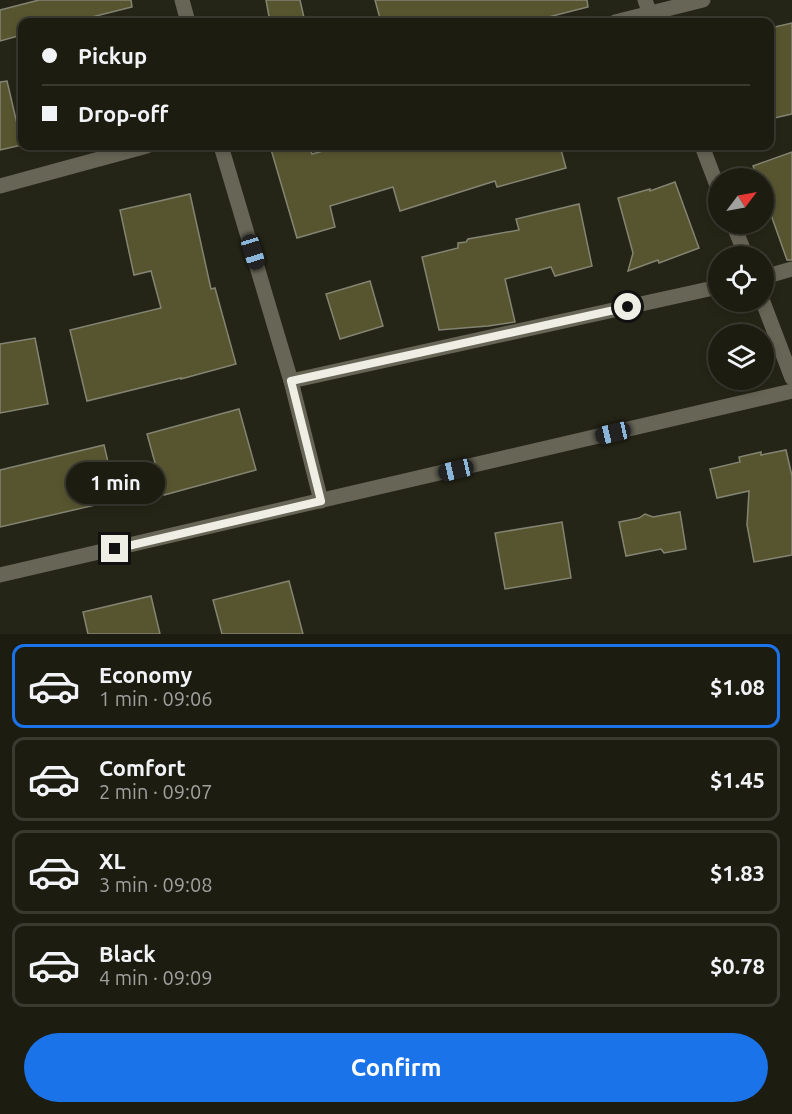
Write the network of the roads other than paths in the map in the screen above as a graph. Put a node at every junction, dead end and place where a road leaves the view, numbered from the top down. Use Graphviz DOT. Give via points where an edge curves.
graph roads {
  1 [pos="183,0"];
  2 [pos="703,0"];
  3 [pos="649,12"];
  4 [pos="187,18"];
  5 [pos="629,18"];
  6 [pos="132,150"];
  7 [pos="222,150"];
  8 [pos="704,150"];
  9 [pos="710,168"];
  10 [pos="0,186"];
  11 [pos="792,268"];
  12 [pos="774,274"];
  13 [pos="708,289"];
  14 [pos="767,312"];
  15 [pos="792,378"];
  16 [pos="291,381"];
  17 [pos="792,391"];
  18 [pos="321,501"];
  19 [pos="0,576"];
  1 -- 4 [label="street"];
  2 -- 3 [label="street"];
  3 -- 5 [label="street"];
  6 -- 10 [label="street"];
  7 -- 16 [label="street"];
  8 -- 9 [label="street"];
  11 -- 12 [label="street"];
  13 -- 16 [label="street"];
  14 -- 15 [label="street"];
  16 -- 18 [label="street"];
  17 -- 18 [label="street"];
  18 -- 19 [label="street"];
}
